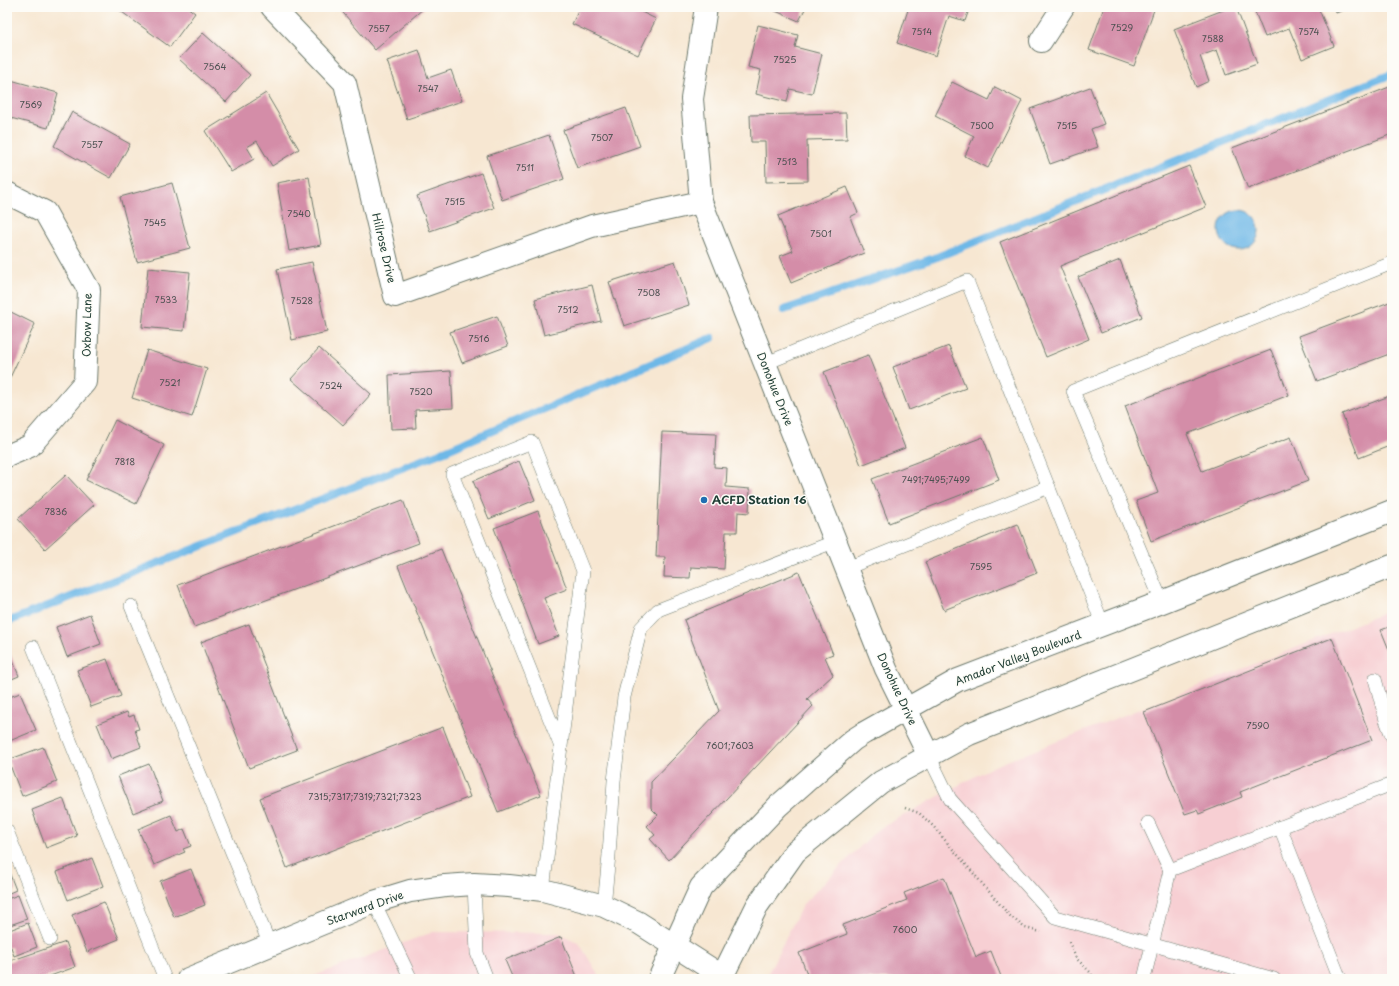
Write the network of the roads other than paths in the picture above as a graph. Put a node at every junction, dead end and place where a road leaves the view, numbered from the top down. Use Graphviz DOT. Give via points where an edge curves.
graph roads {
  1 [pos="272,7"];
  2 [pos="706,7"];
  3 [pos="1063,7"];
  4 [pos="1041,41"];
  5 [pos="7,193"];
  6 [pos="701,202"];
  7 [pos="1392,264"];
  8 [pos="764,364"];
  9 [pos="7,456"];
  10 [pos="1049,487"];
  11 [pos="1392,511"];
  12 [pos="836,541"];
  13 [pos="1392,566"];
  14 [pos="847,568"];
  15 [pos="1162,602"];
  16 [pos="131,606"];
  17 [pos="1103,624"];
  18 [pos="32,647"];
  19 [pos="1375,679"];
  20 [pos="906,709"];
  21 [pos="1392,736"];
  22 [pos="561,747"];
  23 [pos="929,756"];
  24 [pos="1392,784"];
  25 [pos="1148,823"];
  26 [pos="1280,827"];
  27 [pos="7,831"];
  28 [pos="1170,870"];
  29 [pos="474,884"];
  30 [pos="543,890"];
  31 [pos="374,902"];
  32 [pos="604,906"];
  33 [pos="50,939"];
  34 [pos="1152,944"];
  35 [pos="270,945"];
  36 [pos="675,946"];
  37 [pos="406,978"];
  38 [pos="723,978"];
  39 [pos="164,979"];
  40 [pos="188,979"];
  41 [pos="487,979"];
  42 [pos="659,979"];
  43 [pos="1144,979"];
  44 [pos="1274,979"];
  45 [pos="1340,979"];
  1 -- 6 [label="street, Hillrose Drive" via="345,83 395,296 592,226"];
  2 -- 6 [label="street, Donohue Drive" via="692,99"];
  3 -- 4 [label="street"];
  5 -- 9 [label="street, Oxbow Lane" via="45,212 88,290 86,382 30,446"];
  6 -- 8 [label="street, Donohue Drive"];
  7 -- 15 [label="lane" via="1073,391"];
  8 -- 10 [label="lane" via="967,281"];
  8 -- 12 [label="street, Donohue Drive"];
  10 -- 14 [label="lane"];
  10 -- 17 [label="lane"];
  11 -- 15 [label="street, Amador Valley Boulevard"];
  12 -- 14 [label="street, Donohue Drive"];
  12 -- 32 [label="lane" via="658,610 641,628 624,697"];
  13 -- 23 [label="street" via="969,734"];
  14 -- 20 [label="street, Donohue Drive" via="886,669"];
  15 -- 17 [label="street, Amador Valley Boulevard"];
  16 -- 35 [label="lane"];
  17 -- 20 [label="street, Amador Valley Boulevard" via="958,680"];
  18 -- 39 [label="lane"];
  19 -- 21 [label="lane"];
  20 -- 23 [label="street, Donohue Drive"];
  20 -- 36 [label="street, Amador Valley Boulevard" via="853,740 778,806 701,888"];
  22 -- 22 [label="lane" via="583,571 532,442 452,474"];
  22 -- 30 [label="lane"];
  23 -- 34 [label="lane" via="950,799 1055,917"];
  23 -- 38 [label="street" via="881,782 795,852 757,906"];
  24 -- 26 [label="lane"];
  25 -- 28 [label="lane"];
  26 -- 28 [label="lane"];
  26 -- 45 [label="lane"];
  27 -- 33 [label="lane"];
  28 -- 34 [label="lane"];
  29 -- 30 [label="street, Starward Drive"];
  29 -- 31 [label="street, Starward Drive" via="410,891"];
  29 -- 41 [label="lane" via="476,953"];
  30 -- 32 [label="street, Starward Drive"];
  31 -- 35 [label="street, Starward Drive"];
  31 -- 37 [label="lane"];
  32 -- 36 [label="street, Starward Drive" via="633,920"];
  34 -- 43 [label="lane"];
  34 -- 44 [label="lane"];
  35 -- 40 [label="street, Starward Drive"];
  36 -- 38 [label="street, Starward Drive"];
  36 -- 42 [label="street, Amador Valley Boulevard"];
}
